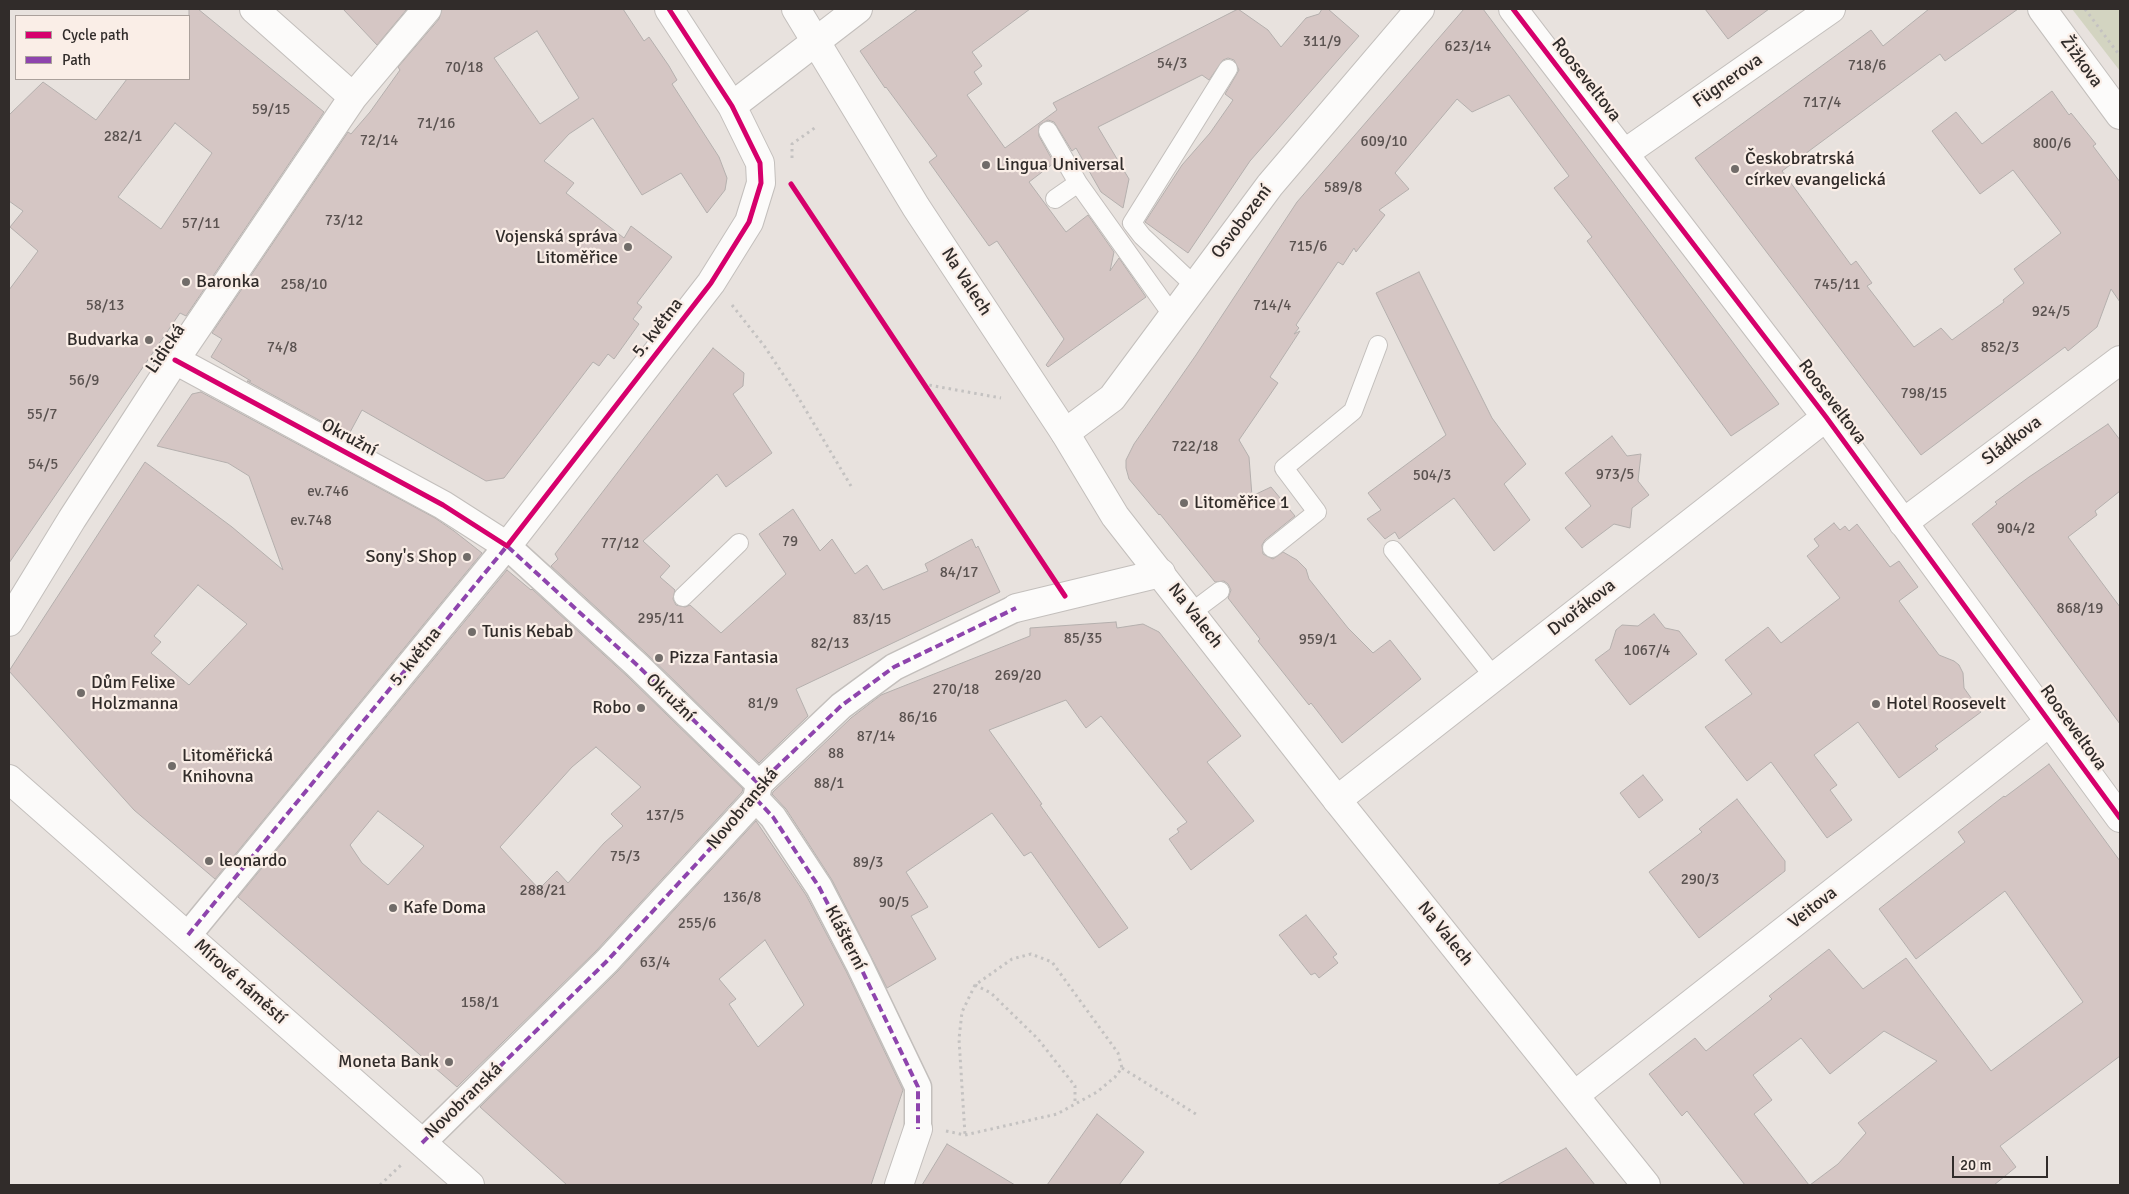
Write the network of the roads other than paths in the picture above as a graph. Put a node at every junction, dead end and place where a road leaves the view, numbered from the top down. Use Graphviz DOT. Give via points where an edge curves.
graph roads {
  1 [pos="254,9"];
  2 [pos="427,9"];
  3 [pos="669,9"];
  4 [pos="796,9"];
  5 [pos="858,9"];
  6 [pos="1420,9"];
  7 [pos="1513,9"];
  8 [pos="1831,9"];
  9 [pos="2042,9"];
  10 [pos="815,41"];
  11 [pos="1228,69"];
  12 [pos="354,97"];
  13 [pos="732,106"];
  14 [pos="2120,114"];
  15 [pos="1048,131"];
  16 [pos="1625,154"];
  17 [pos="1078,183"];
  18 [pos="1055,199"];
  19 [pos="1195,286"];
  20 [pos="1173,316"];
  21 [pos="1378,345"];
  22 [pos="175,360"];
  23 [pos="2120,360"];
  24 [pos="1826,417"];
  25 [pos="1065,433"];
  26 [pos="1903,523"];
  27 [pos="739,543"];
  28 [pos="507,546"];
  29 [pos="1272,548"];
  30 [pos="1393,550"];
  31 [pos="1161,573"];
  32 [pos="1220,591"];
  33 [pos="683,597"];
  34 [pos="1016,608"];
  35 [pos="1192,612"];
  36 [pos="9,622"];
  37 [pos="1488,682"];
  38 [pos="2052,721"];
  39 [pos="9,779"];
  40 [pos="757,791"];
  41 [pos="1338,800"];
  42 [pos="2120,818"];
  43 [pos="188,935"];
  44 [pos="1575,1095"];
  45 [pos="918,1129"];
  46 [pos="422,1143"];
  47 [pos="470,1185"];
  48 [pos="899,1185"];
  49 [pos="1646,1185"];
  1 -- 12 [label="street"];
  2 -- 12 [label="street, Lidická"];
  3 -- 13 [label="street, 5. května"];
  4 -- 10 [label="street, Na Valech"];
  5 -- 10 [label="street"];
  6 -- 19 [label="street, Osvobození" via="1270,184"];
  7 -- 16 [label="street, Rooseveltova"];
  8 -- 16 [label="street, Fügnerova"];
  9 -- 14 [label="street, Žižkova"];
  10 -- 13 [label="street"];
  10 -- 25 [label="street, Na Valech" via="916,207"];
  11 -- 19 [label="lane" via="1132,223"];
  12 -- 22 [label="street, Lidická"];
  13 -- 28 [label="street, 5. května" via="760,163 761,183 750,222 711,283"];
  15 -- 17 [label="lane"];
  16 -- 24 [label="street, Rooseveltova"];
  17 -- 18 [label="lane"];
  17 -- 20 [label="lane"];
  19 -- 20 [label="street, Osvobození"];
  20 -- 25 [label="street, Osvobození" via="1112,398"];
  21 -- 29 [label="lane" via="1353,411 1284,468 1317,512"];
  22 -- 28 [label="street, Okružní" via="443,504"];
  22 -- 36 [label="street, Lidická"];
  23 -- 26 [label="street, Sládkova"];
  24 -- 26 [label="street, Rooseveltova"];
  24 -- 37 [label="street, Dvořákova"];
  25 -- 31 [label="street, Na Valech" via="1115,516"];
  26 -- 38 [label="street, Rooseveltova"];
  27 -- 33 [label="lane"];
  28 -- 40 [label="street, Okružní" via="629,648"];
  28 -- 43 [label="street, 5. května"];
  30 -- 37 [label="lane"];
  31 -- 34 [label="street, Novobranská"];
  31 -- 35 [label="street, Na Valech"];
  32 -- 35 [label="lane"];
  34 -- 40 [label="street, Novobranská" via="894,667 841,706"];
  35 -- 41 [label="street, Na Valech"];
  37 -- 41 [label="street, Dvořákova"];
  38 -- 42 [label="street, Rooseveltova"];
  38 -- 44 [label="street, Veitova"];
  39 -- 43 [label="street, Mírové náměstí"];
  40 -- 45 [label="street, Klášterní" via="819,887 918,1087"];
  40 -- 46 [label="street, Novobranská" via="608,961"];
  41 -- 44 [label="street, Na Valech"];
  43 -- 46 [label="street, Mírové náměstí"];
  44 -- 49 [label="street, Na Valech"];
  45 -- 48 [label="street"];
  46 -- 47 [label="street, Mírové náměstí"];
}
